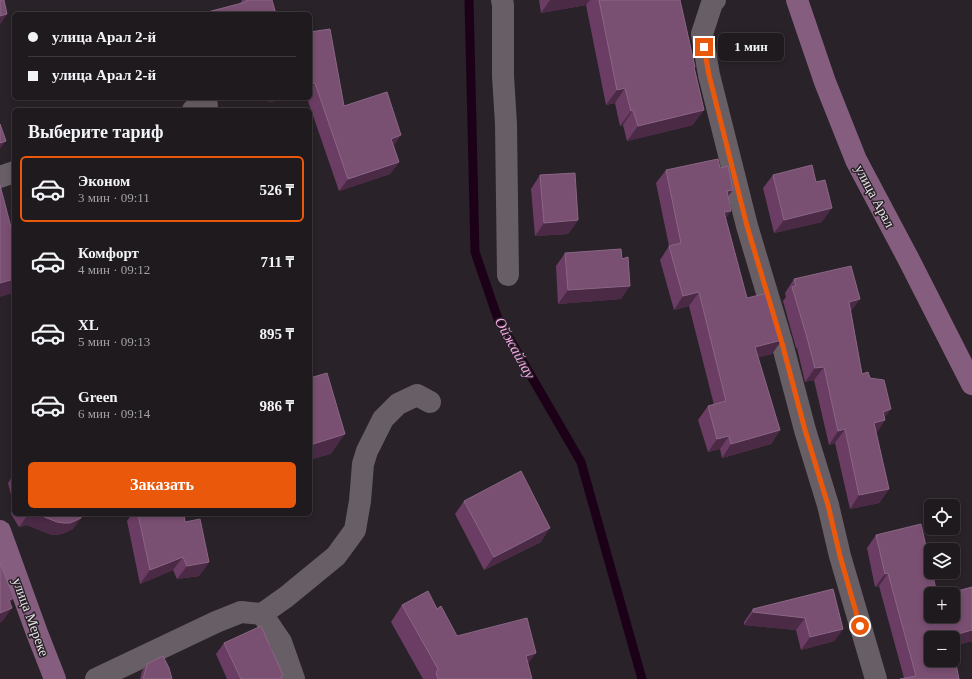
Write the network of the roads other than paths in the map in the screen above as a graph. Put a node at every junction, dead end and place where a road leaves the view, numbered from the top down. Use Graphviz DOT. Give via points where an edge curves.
graph roads {
  1 [pos="502,0"];
  2 [pos="715,0"];
  3 [pos="797,0"];
  4 [pos="12,173"];
  5 [pos="0,177"];
  6 [pos="508,275"];
  7 [pos="972,384"];
  8 [pos="430,402"];
  9 [pos="0,532"];
  10 [pos="262,614"];
  11 [pos="55,679"];
  12 [pos="96,679"];
  13 [pos="294,679"];
  14 [pos="876,679"];
  1 -- 6 [label="street"];
  2 -- 14 [label="street" via="702,34 709,75 747,226"];
  3 -- 7 [label="street, улица Арал" via="825,82 856,160"];
  4 -- 5 [label="street"];
  8 -- 10 [label="street" via="417,395 398,404 383,419 363,464 355,530 336,556"];
  9 -- 11 [label="street, улица Мереке"];
  10 -- 12 [label="street" via="241,612"];
  10 -- 13 [label="street" via="281,642"];
}
